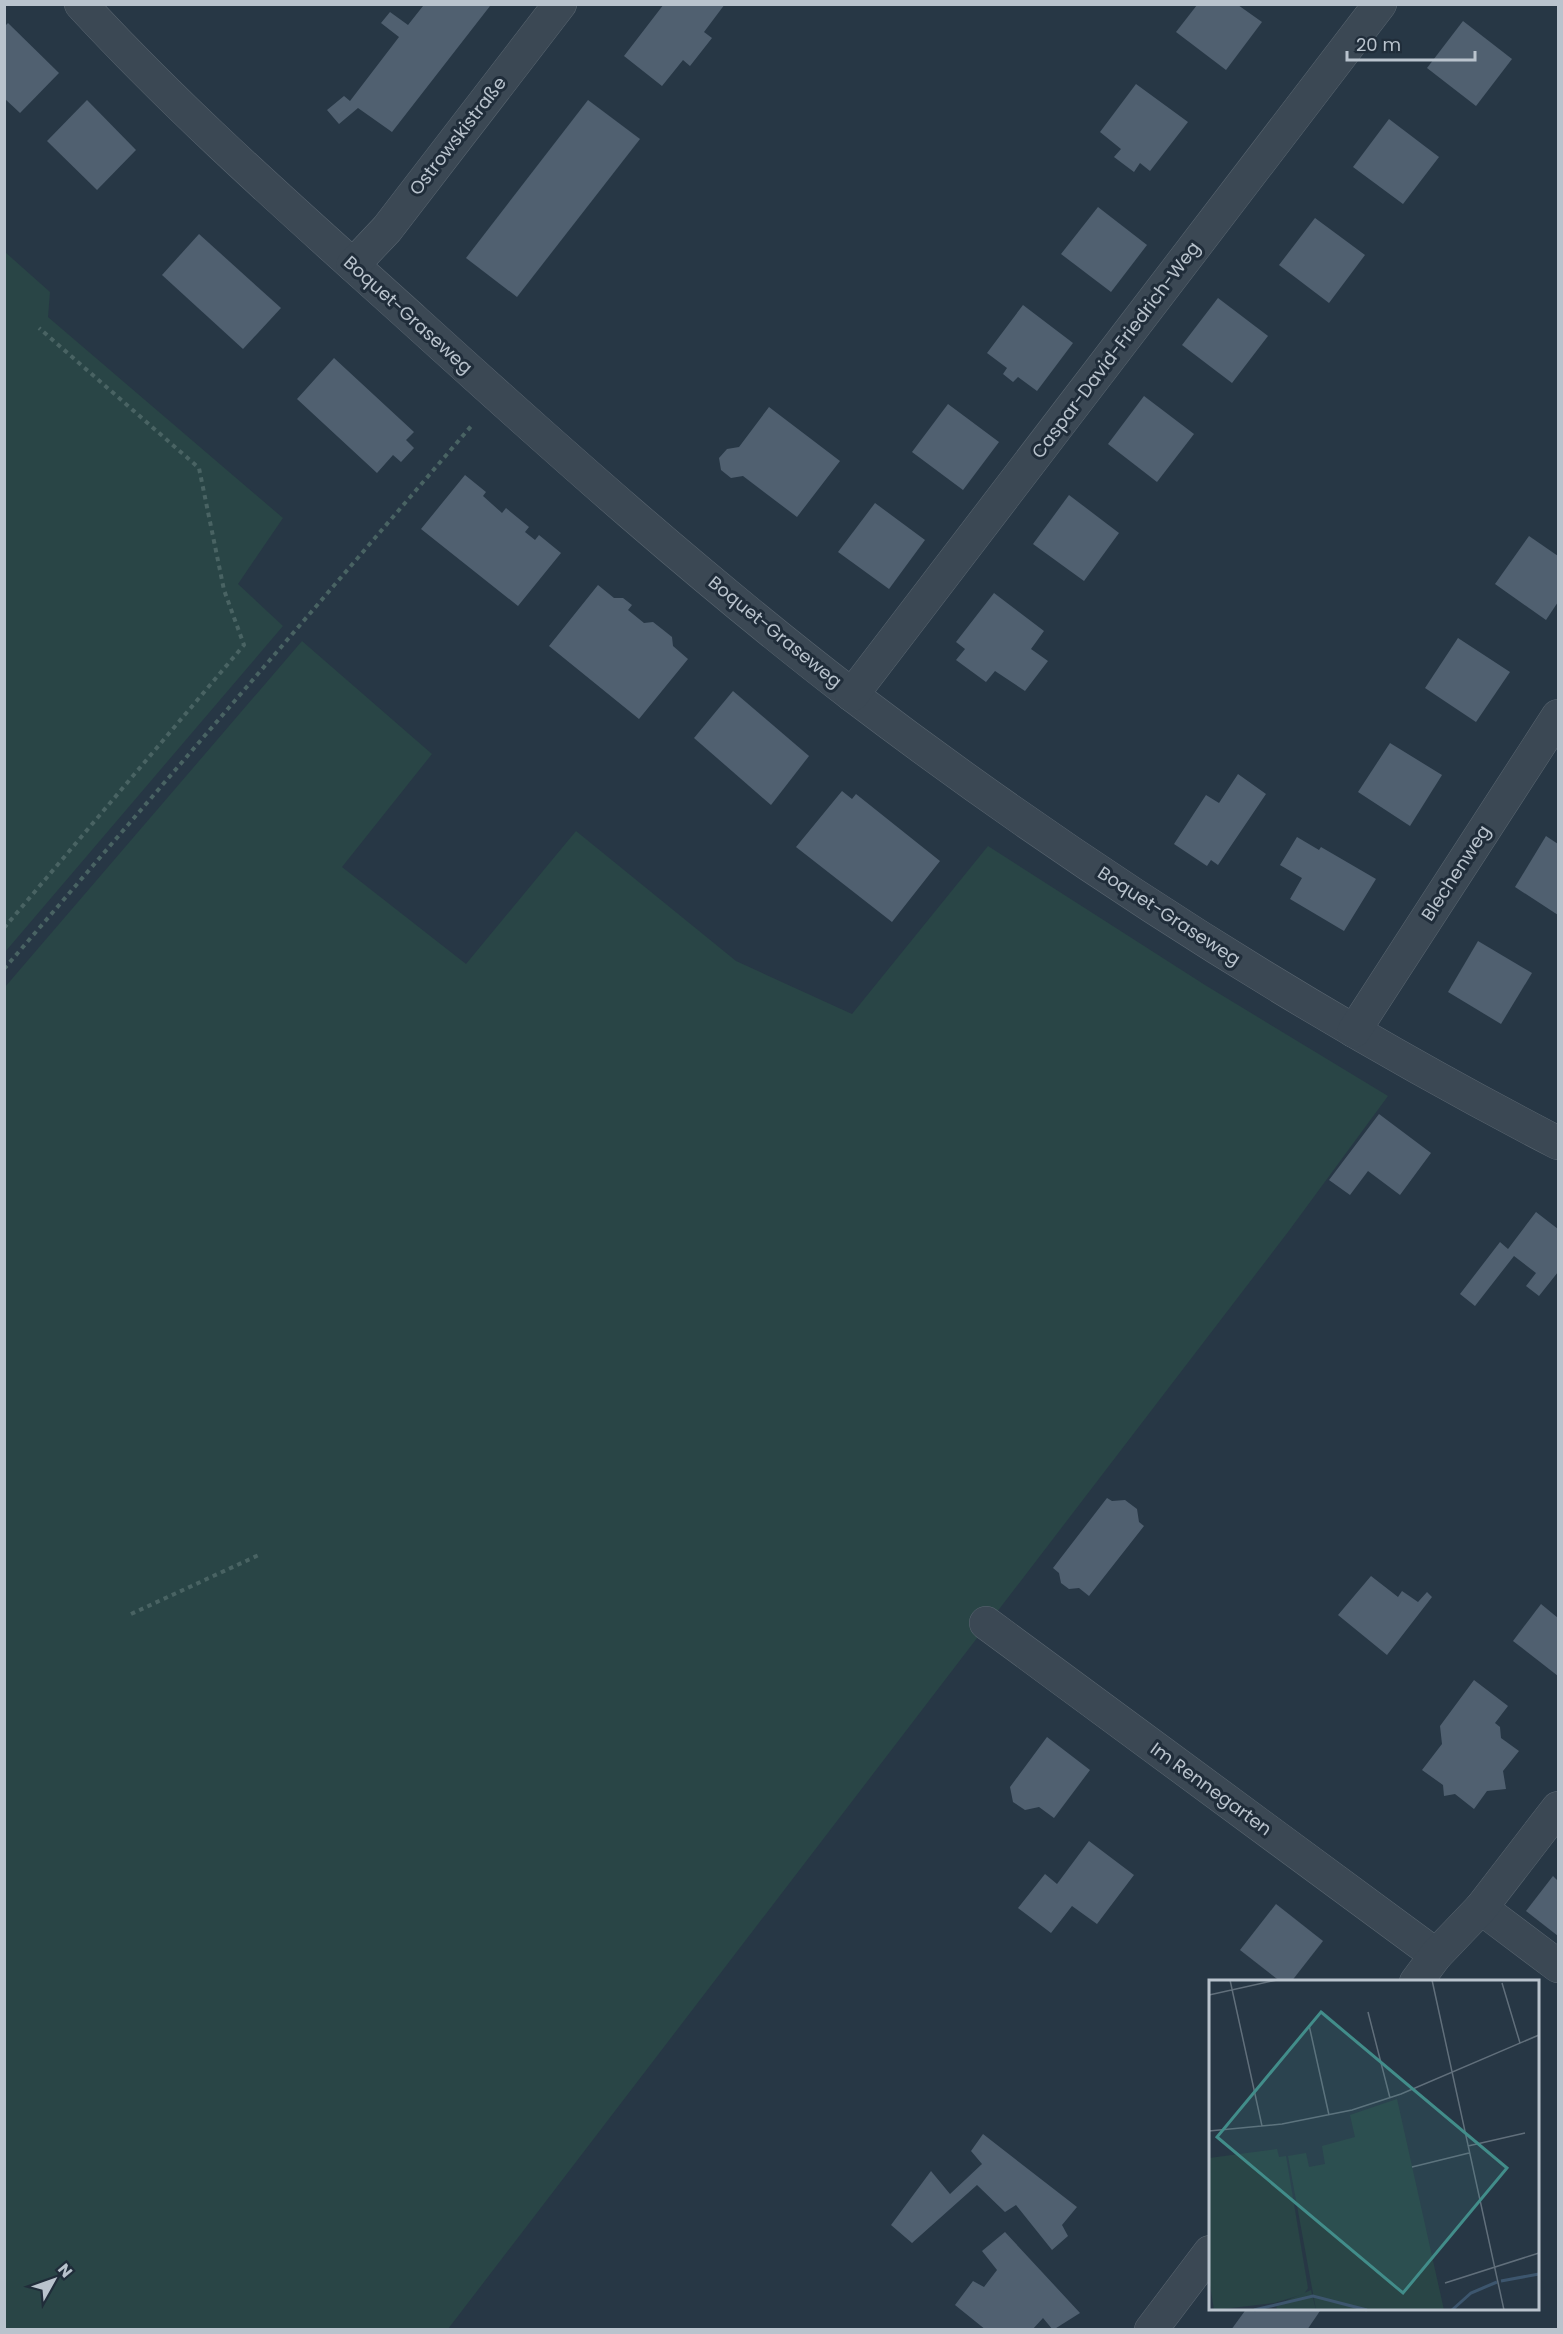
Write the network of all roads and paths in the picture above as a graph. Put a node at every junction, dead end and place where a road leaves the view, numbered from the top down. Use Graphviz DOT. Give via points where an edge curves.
graph roads {
  1 [pos="81,4"];
  2 [pos="560,4"];
  3 [pos="1380,4"];
  4 [pos="353,265"];
  5 [pos="39,328"];
  6 [pos="497,396"];
  7 [pos="852,695"];
  8 [pos="1558,716"];
  9 [pos="4,928"];
  10 [pos="4,969"];
  11 [pos="1354,1031"];
  12 [pos="1558,1143"];
  13 [pos="261,1554"];
  14 [pos="131,1614"];
  15 [pos="986,1623"];
  16 [pos="1558,1808"];
  17 [pos="1481,1908"];
  18 [pos="1436,1955"];
  19 [pos="1558,1966"];
  20 [pos="1417,1980"];
  21 [pos="1209,2253"];
  22 [pos="1151,2330"];
  1 -- 4 [label="street, Boquet-Graseweg" via="155,80"];
  2 -- 4 [label="street, Ostrowskistraße" via="387,229"];
  3 -- 7 [label="street, Caspar-David-Friedrich-Weg"];
  4 -- 6 [label="street, Boquet-Graseweg"];
  5 -- 9 [label="path" via="199,468 224,590 244,645"];
  6 -- 7 [label="street, Boquet-Graseweg" via="649,530"];
  6 -- 10 [label="path"];
  7 -- 11 [label="street, Boquet-Graseweg" via="1030,825 1225,954"];
  8 -- 11 [label="street, Blechenweg"];
  11 -- 12 [label="street, Boquet-Graseweg"];
  13 -- 14 [label="path"];
  15 -- 18 [label="street, Im Rennegarten"];
  16 -- 17 [label="street"];
  17 -- 18 [label="street"];
  17 -- 19 [label="street"];
  18 -- 20 [label="street"];
  21 -- 22 [label="street"];
}
